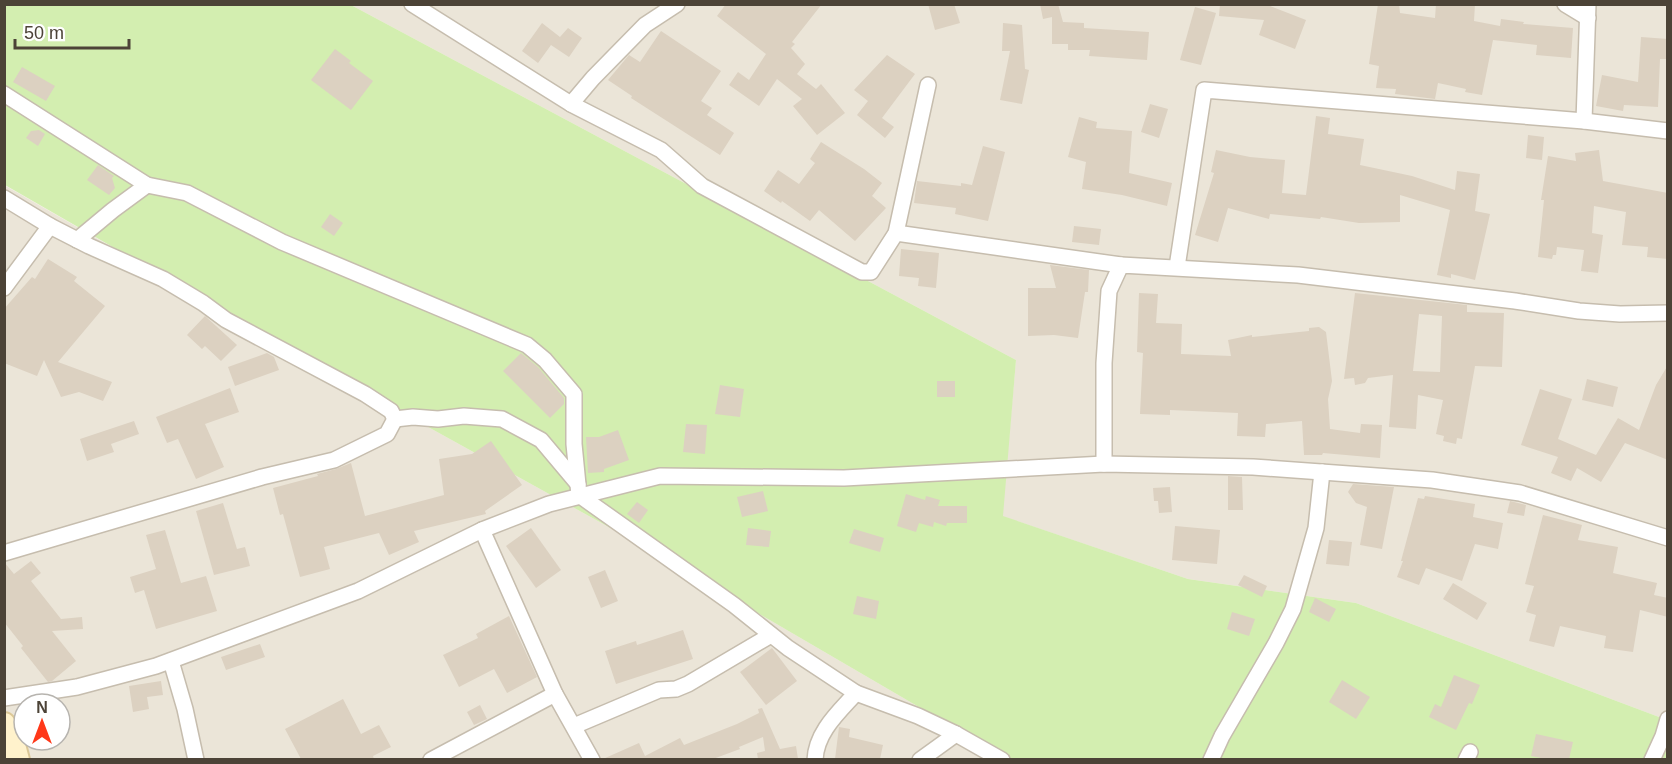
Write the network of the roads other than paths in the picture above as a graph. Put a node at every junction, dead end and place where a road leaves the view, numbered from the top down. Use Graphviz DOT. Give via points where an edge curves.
graph roads {
  1 [pos="412,4"];
  2 [pos="677,4"];
  3 [pos="1565,4"];
  4 [pos="1588,11"];
  5 [pos="928,85"];
  6 [pos="4,94"];
  7 [pos="571,104"];
  8 [pos="1584,121"];
  9 [pos="1668,131"];
  10 [pos="147,185"];
  11 [pos="4,198"];
  12 [pos="50,226"];
  13 [pos="896,233"];
  14 [pos="77,240"];
  15 [pos="1121,265"];
  16 [pos="1177,267"];
  17 [pos="4,288"];
  18 [pos="1668,313"];
  19 [pos="395,418"];
  20 [pos="1104,464"];
  21 [pos="1322,472"];
  22 [pos="578,490"];
  23 [pos="482,530"];
  24 [pos="1668,538"];
  25 [pos="4,553"];
  26 [pos="771,634"];
  27 [pos="171,661"];
  28 [pos="856,693"];
  29 [pos="555,694"];
  30 [pos="4,698"];
  31 [pos="1668,719"];
  32 [pos="4,724"];
  33 [pos="574,726"];
  34 [pos="956,734"];
  35 [pos="1659,754"];
  36 [pos="18,759"];
  37 [pos="196,759"];
  38 [pos="431,759"];
  39 [pos="592,759"];
  40 [pos="815,759"];
  41 [pos="920,759"];
  42 [pos="1002,759"];
  43 [pos="1210,759"];
  1 -- 7 [label="street"];
  2 -- 7 [label="street" via="645,25"];
  3 -- 4 [label="street"];
  4 -- 8 [label="street"];
  5 -- 13 [label="street"];
  6 -- 10 [label="street"];
  7 -- 13 [label="street" via="661,150 702,186 862,273 871,272"];
  8 -- 9 [label="street"];
  8 -- 16 [label="street" via="1204,90"];
  10 -- 14 [label="street"];
  10 -- 22 [label="street" via="187,193 282,242 527,345 574,394"];
  11 -- 12 [label="street"];
  12 -- 14 [label="street"];
  12 -- 17 [label="street"];
  13 -- 15 [label="street"];
  14 -- 19 [label="street" via="163,279 226,320 365,394"];
  15 -- 16 [label="street"];
  15 -- 20 [label="street" via="1109,291"];
  16 -- 18 [label="street" via="1298,275 1579,311"];
  19 -- 22 [label="street" via="502,419 541,440"];
  19 -- 25 [label="street" via="387,434 334,460 262,477"];
  20 -- 21 [label="street"];
  20 -- 22 [label="street" via="844,478 660,476"];
  21 -- 24 [label="street" via="1432,480 1520,493"];
  21 -- 43 [label="street" via="1316,528 1293,609"];
  22 -- 23 [label="street"];
  22 -- 26 [label="street"];
  23 -- 27 [label="street" via="358,591"];
  23 -- 29 [label="street"];
  26 -- 28 [label="street"];
  26 -- 33 [label="street" via="688,684 659,690"];
  27 -- 30 [label="street" via="77,687"];
  27 -- 37 [label="street"];
  28 -- 34 [label="street"];
  28 -- 40 [label="street" via="824,729"];
  29 -- 33 [label="street"];
  29 -- 38 [label="street"];
  31 -- 35 [label="street"];
  32 -- 36 [label="main road"];
  33 -- 39 [label="street"];
  34 -- 41 [label="street"];
  34 -- 42 [label="street"];
}
